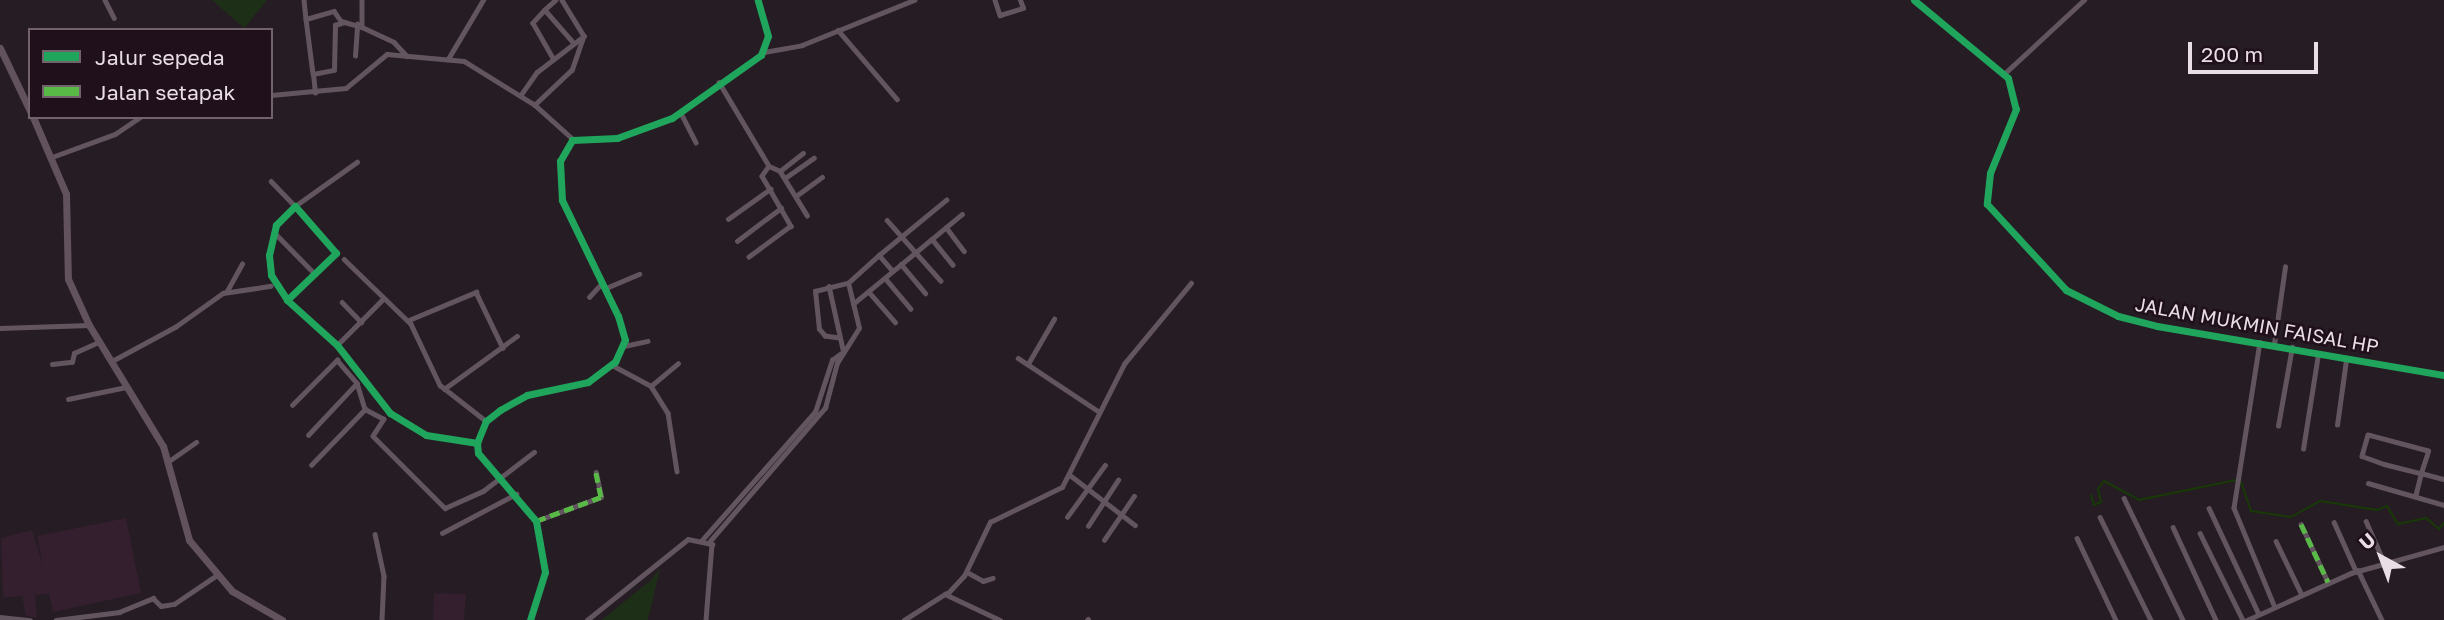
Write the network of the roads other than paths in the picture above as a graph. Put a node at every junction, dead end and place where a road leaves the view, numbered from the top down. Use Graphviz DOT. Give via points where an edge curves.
graph roads {
  1 [pos="105,0"];
  2 [pos="303,0"];
  3 [pos="362,0"];
  4 [pos="484,0"];
  5 [pos="556,0"];
  6 [pos="562,0"];
  7 [pos="758,0"];
  8 [pos="914,0"];
  9 [pos="995,0"];
  10 [pos="1020,0"];
  11 [pos="1914,0"];
  12 [pos="2084,0"];
  13 [pos="545,10"];
  14 [pos="114,18"];
  15 [pos="306,19"];
  16 [pos="345,22"];
  17 [pos="359,25"];
  18 [pos="838,30"];
  19 [pos="584,36"];
  20 [pos="572,41"];
  21 [pos="0,47"];
  22 [pos="763,52"];
  23 [pos="355,56"];
  24 [pos="408,56"];
  25 [pos="553,58"];
  26 [pos="447,59"];
  27 [pos="313,74"];
  28 [pos="2004,74"];
  29 [pos="719,82"];
  30 [pos="315,93"];
  31 [pos="273,95"];
  32 [pos="520,96"];
  33 [pos="897,99"];
  34 [pos="535,105"];
  35 [pos="28,107"];
  36 [pos="681,113"];
  37 [pos="34,119"];
  38 [pos="137,119"];
  39 [pos="574,140"];
  40 [pos="695,142"];
  41 [pos="803,153"];
  42 [pos="52,158"];
  43 [pos="814,158"];
  44 [pos="357,162"];
  45 [pos="769,166"];
  46 [pos="780,171"];
  47 [pos="822,177"];
  48 [pos="785,178"];
  49 [pos="271,181"];
  50 [pos="770,189"];
  51 [pos="796,197"];
  52 [pos="946,200"];
  53 [pos="295,206"];
  54 [pos="781,208"];
  55 [pos="962,214"];
  56 [pos="807,215"];
  57 [pos="728,219"];
  58 [pos="887,220"];
  59 [pos="946,227"];
  60 [pos="273,232"];
  61 [pos="902,237"];
  62 [pos="932,239"];
  63 [pos="737,241"];
  64 [pos="964,251"];
  65 [pos="915,252"];
  66 [pos="879,256"];
  67 [pos="749,257"];
  68 [pos="344,259"];
  69 [pos="242,264"];
  70 [pos="901,264"];
  71 [pos="953,265"];
  72 [pos="2285,267"];
  73 [pos="893,271"];
  74 [pos="315,274"];
  75 [pos="639,274"];
  76 [pos="885,278"];
  77 [pos="941,281"];
  78 [pos="603,283"];
  79 [pos="848,283"];
  80 [pos="1191,283"];
  81 [pos="270,286"];
  82 [pos="829,286"];
  83 [pos="606,288"];
  84 [pos="227,292"];
  85 [pos="869,292"];
  86 [pos="925,293"];
  87 [pos="589,297"];
  88 [pos="384,299"];
  89 [pos="287,300"];
  90 [pos="342,302"];
  91 [pos="853,304"];
  92 [pos="911,309"];
  93 [pos="1054,319"];
  94 [pos="408,320"];
  95 [pos="361,322"];
  96 [pos="895,322"];
  97 [pos="89,326"];
  98 [pos="0,328"];
  99 [pos="517,336"];
  100 [pos="839,338"];
  101 [pos="647,341"];
  102 [pos="99,342"];
  103 [pos="2260,342"];
  104 [pos="337,345"];
  105 [pos="2274,345"];
  106 [pos="624,346"];
  107 [pos="2292,347"];
  108 [pos="503,348"];
  109 [pos="842,352"];
  110 [pos="2318,354"];
  111 [pos="1017,358"];
  112 [pos="2346,360"];
  113 [pos="111,361"];
  114 [pos="52,363"];
  115 [pos="678,363"];
  116 [pos="1028,364"];
  117 [pos="612,365"];
  118 [pos="2444,375"];
  119 [pos="357,383"];
  120 [pos="651,386"];
  121 [pos="127,387"];
  122 [pos="444,389"];
  123 [pos="68,399"];
  124 [pos="292,405"];
  125 [pos="365,409"];
  126 [pos="1098,411"];
  127 [pos="486,421"];
  128 [pos="2337,425"];
  129 [pos="2278,426"];
  130 [pos="308,435"];
  131 [pos="196,442"];
  132 [pos="477,443"];
  133 [pos="2303,449"];
  134 [pos="534,452"];
  135 [pos="169,461"];
  136 [pos="311,465"];
  137 [pos="1105,465"];
  138 [pos="677,471"];
  139 [pos="596,473"];
  140 [pos="2421,473"];
  141 [pos="1070,475"];
  142 [pos="501,478"];
  143 [pos="2444,479"];
  144 [pos="1118,480"];
  145 [pos="2368,483"];
  146 [pos="1089,488"];
  147 [pos="516,494"];
  148 [pos="1134,496"];
  149 [pos="2415,497"];
  150 [pos="2124,498"];
  151 [pos="1106,500"];
  152 [pos="2444,505"];
  153 [pos="2209,508"];
  154 [pos="1122,512"];
  155 [pos="1068,517"];
  156 [pos="2100,517"];
  157 [pos="536,521"];
  158 [pos="2366,521"];
  159 [pos="2334,522"];
  160 [pos="2301,524"];
  161 [pos="1135,525"];
  162 [pos="1088,526"];
  163 [pos="2173,527"];
  164 [pos="442,533"];
  165 [pos="2200,533"];
  166 [pos="375,534"];
  167 [pos="2077,538"];
  168 [pos="702,540"];
  169 [pos="1104,540"];
  170 [pos="709,541"];
  171 [pos="2276,541"];
  172 [pos="2444,547"];
  173 [pos="2384,562"];
  174 [pos="2357,571"];
  175 [pos="967,572"];
  176 [pos="217,575"];
  177 [pos="993,578"];
  178 [pos="2328,582"];
  179 [pos="2301,593"];
  180 [pos="947,594"];
  181 [pos="2274,605"];
  182 [pos="2258,612"];
  183 [pos="0,617"];
  184 [pos="30,620"];
  185 [pos="56,620"];
  186 [pos="282,620"];
  187 [pos="382,620"];
  188 [pos="530,620"];
  189 [pos="587,620"];
  190 [pos="706,620"];
  191 [pos="904,620"];
  192 [pos="1000,620"];
  193 [pos="2116,620"];
  194 [pos="2151,620"];
  195 [pos="2183,620"];
  196 [pos="2216,620"];
  197 [pos="2245,620"];
  198 [pos="2382,620"];
  1 -- 14 [label="street"];
  2 -- 15 [label="street"];
  3 -- 17 [label="street"];
  4 -- 26 [label="street"];
  5 -- 13 [label="street"];
  6 -- 19 [label="street"];
  7 -- 22 [label="street" via="768,36"];
  8 -- 18 [label="street"];
  9 -- 10 [label="street" via="1000,15 1023,8"];
  11 -- 28 [label="street"];
  12 -- 28 [label="street"];
  13 -- 20 [label="street"];
  13 -- 25 [label="street" via="533,23"];
  15 -- 16 [label="street" via="334,11"];
  15 -- 27 [label="street"];
  16 -- 17 [label="street"];
  16 -- 27 [label="street" via="335,24 334,70"];
  17 -- 23 [label="street"];
  17 -- 24 [label="street" via="394,42"];
  18 -- 22 [label="street"];
  18 -- 33 [label="street"];
  19 -- 20 [label="street"];
  19 -- 34 [label="street" via="574,68"];
  20 -- 25 [label="street"];
  21 -- 35 [label="highway"];
  22 -- 29 [label="street"];
  24 -- 26 [label="street"];
  24 -- 30 [label="street" via="380,56 350,86"];
  25 -- 32 [label="street"];
  26 -- 32 [label="street" via="474,64"];
  27 -- 30 [label="street"];
  28 -- 103 [label="street, JALAN MUKMIN FAISAL HP" via="2016,109 1985,195 1998,222 2066,290 2093,306 2157,326"];
  29 -- 36 [label="street"];
  29 -- 45 [label="street"];
  30 -- 31 [label="street"];
  32 -- 34 [label="street"];
  34 -- 39 [label="street"];
  36 -- 39 [label="street" via="622,137"];
  36 -- 40 [label="street"];
  37 -- 42 [label="highway"];
  38 -- 42 [label="street" via="115,134"];
  39 -- 78 [label="street" via="561,157 557,183"];
  41 -- 46 [label="street"];
  42 -- 97 [label="highway" via="68,202 66,274"];
  43 -- 48 [label="street"];
  44 -- 53 [label="street"];
  45 -- 46 [label="street"];
  45 -- 50 [label="street" via="762,176"];
  46 -- 48 [label="street"];
  47 -- 51 [label="street"];
  48 -- 51 [label="street"];
  49 -- 53 [label="street"];
  50 -- 54 [label="street"];
  50 -- 57 [label="street"];
  51 -- 56 [label="street"];
  52 -- 61 [label="street"];
  53 -- 60 [label="street"];
  53 -- 74 [label="street" via="336,251"];
  54 -- 63 [label="street"];
  54 -- 67 [label="street" via="791,226"];
  55 -- 59 [label="street"];
  58 -- 61 [label="street"];
  59 -- 62 [label="street"];
  59 -- 64 [label="street"];
  60 -- 74 [label="street"];
  60 -- 89 [label="street" via="270,270"];
  61 -- 65 [label="street"];
  61 -- 66 [label="street"];
  62 -- 65 [label="street"];
  62 -- 71 [label="street"];
  65 -- 70 [label="street"];
  65 -- 77 [label="street"];
  66 -- 73 [label="street"];
  66 -- 79 [label="street"];
  68 -- 88 [label="street"];
  69 -- 84 [label="street"];
  70 -- 73 [label="street"];
  70 -- 86 [label="street"];
  72 -- 105 [label="street"];
  73 -- 76 [label="street"];
  74 -- 89 [label="street"];
  75 -- 83 [label="street"];
  76 -- 85 [label="street"];
  76 -- 92 [label="street"];
  78 -- 83 [label="street"];
  78 -- 87 [label="street"];
  79 -- 82 [label="street"];
  79 -- 91 [label="street"];
  80 -- 126 [label="street" via="1124,364"];
  81 -- 84 [label="street"];
  82 -- 100 [label="street"];
  82 -- 100 [label="street" via="815,290 813,310 822,333"];
  83 -- 106 [label="street"];
  84 -- 113 [label="street"];
  85 -- 91 [label="street"];
  85 -- 96 [label="street"];
  88 -- 94 [label="street"];
  88 -- 95 [label="street"];
  89 -- 104 [label="street"];
  90 -- 95 [label="street"];
  91 -- 109 [label="street" via="859,328"];
  93 -- 116 [label="street"];
  94 -- 108 [label="street" via="476,292"];
  94 -- 122 [label="street"];
  95 -- 104 [label="street"];
  97 -- 98 [label="street"];
  97 -- 102 [label="highway"];
  99 -- 108 [label="street"];
  100 -- 109 [label="street"];
  101 -- 106 [label="street"];
  102 -- 113 [label="highway"];
  102 -- 114 [label="street" via="74,354 72,362"];
  103 -- 105 [label="street, JALAN MUKMIN FAISAL HP"];
  103 -- 181 [label="street" via="2235,514"];
  104 -- 132 [label="street" via="384,407 410,427 439,439"];
  105 -- 107 [label="street, JALAN MUKMIN FAISAL HP"];
  106 -- 117 [label="street"];
  107 -- 110 [label="street, JALAN MUKMIN FAISAL HP"];
  107 -- 129 [label="street"];
  108 -- 122 [label="street"];
  109 -- 168 [label="street" via="832,360 815,412"];
  109 -- 170 [label="street" via="825,408"];
  110 -- 112 [label="street, JALAN MUKMIN FAISAL HP"];
  110 -- 133 [label="street"];
  111 -- 116 [label="street"];
  112 -- 118 [label="street, JALAN MUKMIN FAISAL HP"];
  112 -- 128 [label="street"];
  113 -- 121 [label="highway"];
  115 -- 120 [label="street"];
  116 -- 126 [label="street"];
  117 -- 120 [label="street"];
  117 -- 127 [label="street" via="577,386 519,398"];
  119 -- 124 [label="street" via="337,360"];
  119 -- 125 [label="street"];
  119 -- 130 [label="street"];
  120 -- 138 [label="street" via="667,413"];
  121 -- 123 [label="street"];
  121 -- 135 [label="highway"];
  122 -- 127 [label="street"];
  125 -- 136 [label="street"];
  125 -- 142 [label="street" via="384,419 373,436 445,508"];
  126 -- 141 [label="street"];
  127 -- 132 [label="street"];
  131 -- 135 [label="street"];
  132 -- 142 [label="street" via="478,453"];
  134 -- 142 [label="street"];
  135 -- 176 [label="highway" via="189,540"];
  137 -- 146 [label="street"];
  139 -- 157 [label="street" via="601,497"];
  140 -- 140 [label="street" via="2428,451 2367,437 2362,457"];
  140 -- 143 [label="street"];
  140 -- 149 [label="street"];
  141 -- 146 [label="street"];
  141 -- 175 [label="street" via="1054,494 990,522"];
  142 -- 147 [label="street"];
  144 -- 151 [label="street"];
  145 -- 149 [label="street"];
  146 -- 151 [label="street"];
  146 -- 155 [label="street"];
  147 -- 157 [label="street"];
  147 -- 164 [label="street"];
  148 -- 154 [label="street"];
  149 -- 152 [label="street"];
  150 -- 195 [label="street"];
  151 -- 154 [label="street"];
  151 -- 162 [label="street"];
  153 -- 182 [label="street"];
  154 -- 161 [label="street"];
  154 -- 169 [label="street"];
  156 -- 194 [label="street"];
  157 -- 188 [label="street" via="545,572"];
  158 -- 173 [label="street"];
  159 -- 174 [label="street"];
  160 -- 178 [label="street"];
  163 -- 196 [label="street"];
  165 -- 197 [label="street"];
  166 -- 187 [label="street" via="384,576"];
  167 -- 193 [label="street"];
  168 -- 170 [label="street"];
  168 -- 189 [label="street" via="680,541"];
  170 -- 190 [label="street"];
  171 -- 179 [label="street"];
  172 -- 173 [label="street"];
  173 -- 174 [label="street"];
  174 -- 178 [label="street"];
  174 -- 198 [label="street"];
  175 -- 177 [label="street" via="984,581"];
  175 -- 180 [label="street"];
  176 -- 185 [label="street" via="174,604 161,606 153,598 119,612"];
  176 -- 186 [label="highway" via="243,600"];
  178 -- 179 [label="street"];
  179 -- 181 [label="street"];
  180 -- 191 [label="street"];
  180 -- 192 [label="street"];
  181 -- 182 [label="street"];
  182 -- 197 [label="street"];
  183 -- 184 [label="street"];
}
